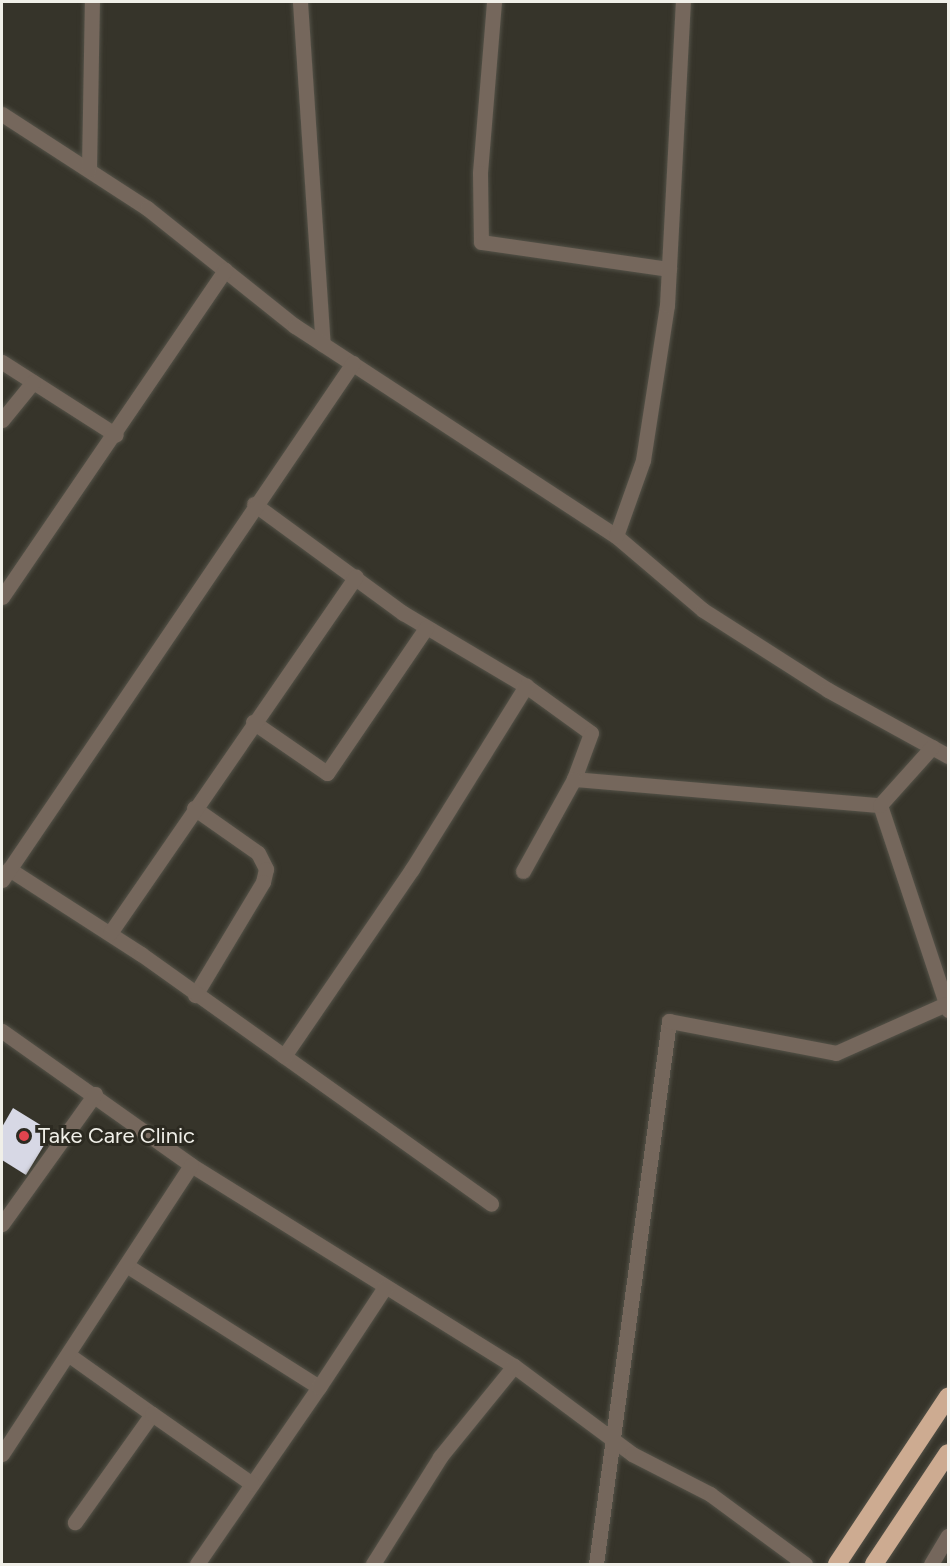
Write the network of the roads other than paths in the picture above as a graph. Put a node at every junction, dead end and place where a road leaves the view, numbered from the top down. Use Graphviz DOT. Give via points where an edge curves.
graph roads {
  1 [pos="92,2"];
  2 [pos="300,2"];
  3 [pos="494,2"];
  4 [pos="683,2"];
  5 [pos="2,114"];
  6 [pos="89,169"];
  7 [pos="669,269"];
  8 [pos="225,270"];
  9 [pos="323,344"];
  10 [pos="2,362"];
  11 [pos="353,363"];
  12 [pos="33,382"];
  13 [pos="2,420"];
  14 [pos="116,435"];
  15 [pos="254,504"];
  16 [pos="616,536"];
  17 [pos="356,577"];
  18 [pos="2,597"];
  19 [pos="426,628"];
  20 [pos="526,686"];
  21 [pos="253,722"];
  22 [pos="932,747"];
  23 [pos="948,756"];
  24 [pos="574,780"];
  25 [pos="880,805"];
  26 [pos="194,808"];
  27 [pos="523,872"];
  28 [pos="5,874"];
  29 [pos="110,933"];
  30 [pos="195,995"];
  31 [pos="947,1007"];
  32 [pos="2,1031"];
  33 [pos="284,1056"];
  34 [pos="95,1094"];
  35 [pos="191,1165"];
  36 [pos="491,1204"];
  37 [pos="2,1224"];
  38 [pos="126,1265"];
  39 [pos="385,1287"];
  40 [pos="69,1355"];
  41 [pos="514,1366"];
  42 [pos="319,1387"];
  43 [pos="948,1397"];
  44 [pos="152,1414"];
  45 [pos="610,1437"];
  46 [pos="948,1452"];
  47 [pos="2,1454"];
  48 [pos="252,1484"];
  49 [pos="75,1522"];
  50 [pos="948,1536"];
  51 [pos="197,1564"];
  52 [pos="373,1564"];
  53 [pos="596,1564"];
  54 [pos="805,1564"];
  55 [pos="837,1564"];
  56 [pos="874,1564"];
  57 [pos="931,1564"];
  1 -- 6 [label="street"];
  2 -- 9 [label="street"];
  3 -- 7 [label="street" via="480,173 481,242"];
  4 -- 7 [label="street"];
  5 -- 6 [label="street"];
  6 -- 8 [label="street"];
  7 -- 16 [label="street" via="643,460"];
  8 -- 9 [label="street"];
  8 -- 14 [label="street" via="166,351"];
  9 -- 11 [label="street"];
  10 -- 12 [label="street"];
  11 -- 15 [label="street"];
  11 -- 16 [label="street"];
  12 -- 13 [label="street"];
  12 -- 14 [label="street"];
  14 -- 18 [label="street" via="64,498"];
  15 -- 17 [label="street"];
  15 -- 28 [label="street"];
  16 -- 22 [label="street" via="703,610 828,690"];
  17 -- 19 [label="street"];
  17 -- 21 [label="street"];
  19 -- 20 [label="street"];
  19 -- 21 [label="street" via="327,773"];
  20 -- 24 [label="street" via="591,733"];
  20 -- 33 [label="street" via="412,869"];
  21 -- 26 [label="street"];
  22 -- 23 [label="street"];
  22 -- 25 [label="street"];
  24 -- 25 [label="street"];
  24 -- 27 [label="street"];
  25 -- 31 [label="street"];
  26 -- 29 [label="street"];
  26 -- 30 [label="street" via="258,854 266,869 263,882"];
  28 -- 29 [label="street"];
  29 -- 30 [label="street"];
  30 -- 33 [label="street"];
  31 -- 45 [label="street" via="836,1053 669,1021"];
  32 -- 34 [label="street"];
  33 -- 36 [label="street"];
  34 -- 35 [label="street"];
  34 -- 37 [label="street"];
  35 -- 38 [label="street"];
  35 -- 39 [label="street"];
  38 -- 40 [label="street"];
  38 -- 42 [label="street"];
  39 -- 41 [label="street"];
  39 -- 42 [label="street"];
  40 -- 44 [label="street"];
  40 -- 47 [label="street"];
  41 -- 45 [label="street"];
  41 -- 52 [label="street" via="440,1457"];
  42 -- 48 [label="street"];
  43 -- 55 [label="highway"];
  44 -- 48 [label="street"];
  44 -- 49 [label="street"];
  45 -- 53 [label="street"];
  45 -- 54 [label="street" via="710,1494"];
  46 -- 56 [label="highway"];
  48 -- 51 [label="street"];
  50 -- 57 [label="street"];
}
